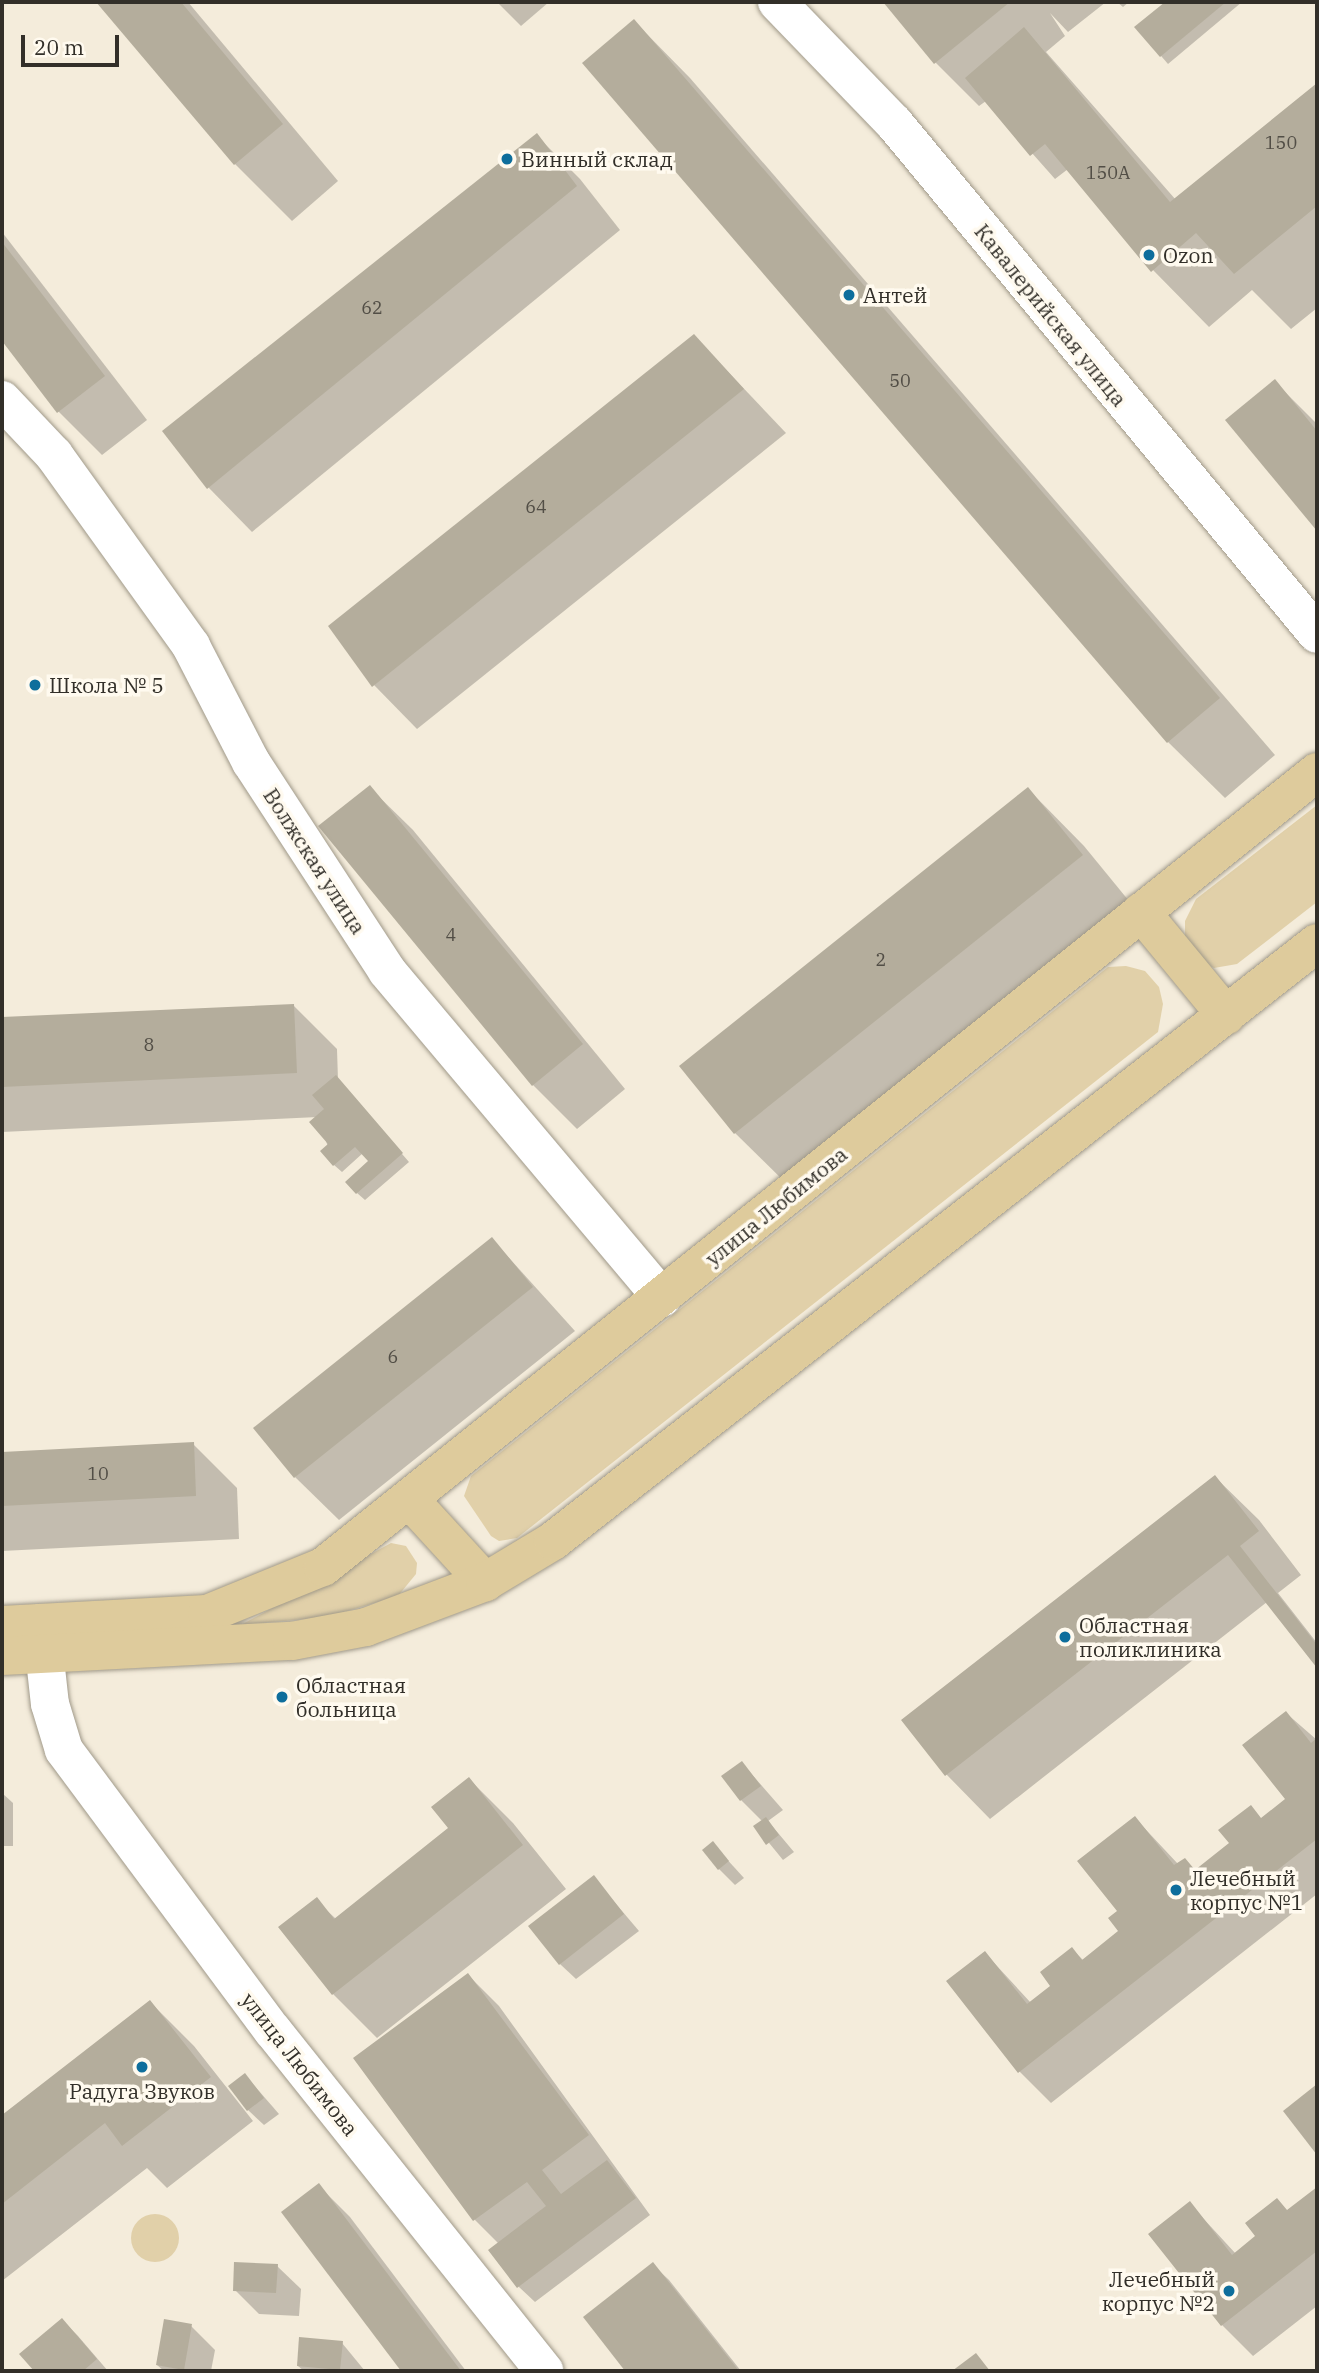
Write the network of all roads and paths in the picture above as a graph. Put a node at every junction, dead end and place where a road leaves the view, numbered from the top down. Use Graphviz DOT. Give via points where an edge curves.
graph roads {
  1 [pos="777,2"];
  2 [pos="2,400"];
  3 [pos="1317,635"];
  4 [pos="1317,772"];
  5 [pos="1141,912"];
  6 [pos="1317,943"];
  7 [pos="1226,1015"];
  8 [pos="662,1298"];
  9 [pos="409,1499"];
  10 [pos="485,1583"];
  11 [pos="2,1625"];
  12 [pos="42,1638"];
  13 [pos="2,1656"];
  14 [pos="544,2371"];
  1 -- 3 [label="street, Кавалерийская улица" via="894,123"];
  2 -- 8 [label="street, Волжская улица" via="54,454 191,646 251,762 387,971"];
  4 -- 5 [label="main road, улица Любимова"];
  5 -- 7 [label="main road"];
  5 -- 8 [label="main road, улица Любимова"];
  6 -- 7 [label="main road, улица Любимова"];
  7 -- 10 [label="main road, улица Любимова" via="553,1541"];
  8 -- 9 [label="main road, улица Любимова"];
  9 -- 10 [label="main road"];
  9 -- 12 [label="main road, улица Любимова" via="323,1567 207,1614"];
  10 -- 12 [label="main road, улица Любимова" via="366,1627 292,1641"];
  11 -- 12 [label="main road, улица Любимова"];
  12 -- 13 [label="main road, улица Любимова"];
  12 -- 14 [label="street, улица Любимова" via="50,1704 64,1750 273,2031"];
}
